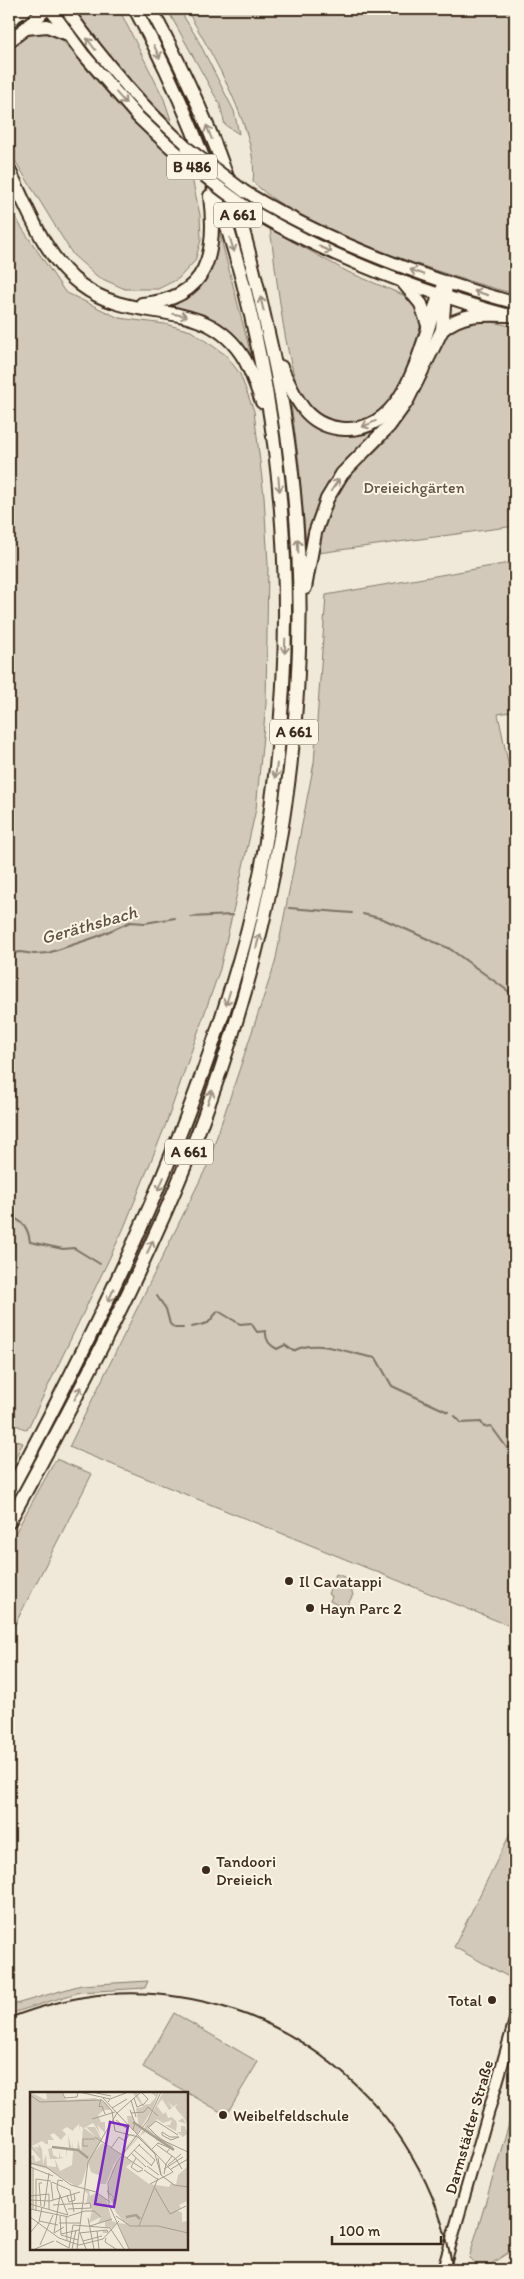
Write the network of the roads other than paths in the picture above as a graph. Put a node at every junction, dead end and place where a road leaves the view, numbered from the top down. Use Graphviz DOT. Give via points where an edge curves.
graph roads {
  1 [pos="46,9"];
  2 [pos="50,9"];
  3 [pos="66,9"];
  4 [pos="135,9"];
  5 [pos="151,9"];
  6 [pos="26,28"];
  7 [pos="68,34"];
  8 [pos="9,41"];
  9 [pos="141,112"];
  10 [pos="206,166"];
  11 [pos="9,170"];
  12 [pos="402,281"];
  13 [pos="446,282"];
  14 [pos="443,296"];
  15 [pos="115,303"];
  16 [pos="515,303"];
  17 [pos="512,316"];
  18 [pos="429,326"];
  19 [pos="442,330"];
  20 [pos="273,351"];
  21 [pos="274,435"];
  22 [pos="301,612"];
  23 [pos="9,1493"];
  24 [pos="9,1522"];
  25 [pos="515,2020"];
  26 [pos="444,2270"];
  1 -- 6 [label="highway"];
  2 -- 7 [label="main road, B 486"];
  9 -- 3 [label="main road, B 486, one-way"];
  4 -- 10 [label="highway, A 661, one-way" via="174,88"];
  20 -- 5 [label="highway, A 661, one-way" via="231,188 188,83"];
  6 -- 7 [label="highway" via="47,26"];
  6 -- 8 [label="highway"];
  7 -- 9 [label="main road, B 486, one-way"];
  9 -- 12 [label="main road, B 486, one-way, bridge" via="178,155 220,190 281,228"];
  13 -- 9 [label="main road, B 486, one-way, bridge" via="340,243 277,211 210,168"];
  10 -- 15 [label="highway" via="213,243 205,268 190,286 170,299 158,303"];
  10 -- 21 [label="highway, A 661, one-way" via="249,307"];
  11 -- 15 [label="highway" via="62,267 82,285"];
  12 -- 14 [label="main road, B 486"];
  12 -- 18 [label="highway" via="422,304"];
  13 -- 14 [label="highway"];
  16 -- 13 [label="main road, B 486, one-way"];
  14 -- 17 [label="main road, B 486"];
  14 -- 18 [label="highway"];
  14 -- 19 [label="highway"];
  15 -- 21 [label="highway, one-way" via="139,310 192,317 226,336 245,360"];
  17 -- 19 [label="highway" via="467,316"];
  18 -- 20 [label="highway, one-way" via="418,361 397,401 373,422 354,429 320,424 304,410"];
  22 -- 19 [label="highway, A 661, one-way" via="320,516 330,493 347,469 397,416"];
  22 -- 20 [label="highway, A 661, one-way" via="292,474"];
  21 -- 23 [label="highway, A 661, one-way" via="285,566 284,688 269,824 240,959 189,1113 120,1278"];
  24 -- 22 [label="highway, A 661, one-way" via="152,1241 203,1117 236,1022 260,935 283,826 294,743"];
  25 -- 26 [label="main road, Darmstädter Straße"];
}
